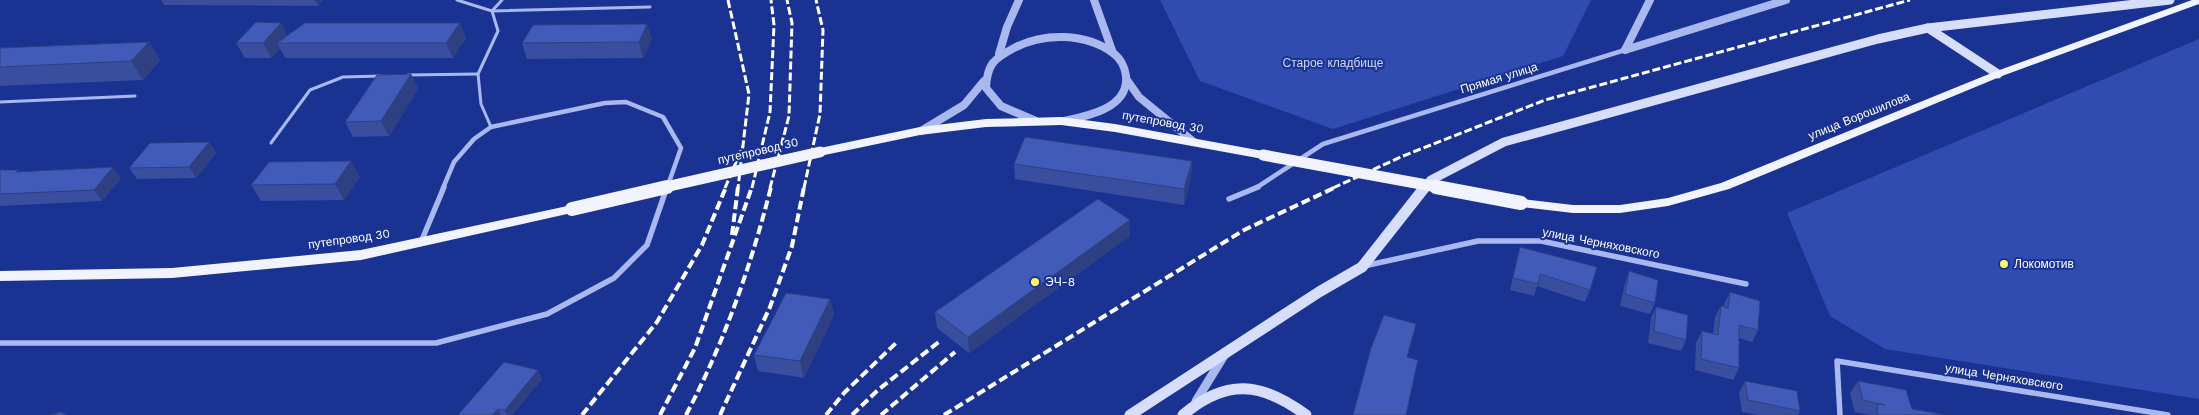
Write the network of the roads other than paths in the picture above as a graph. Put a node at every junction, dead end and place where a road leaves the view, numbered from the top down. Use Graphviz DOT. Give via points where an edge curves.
graph roads {
  1 [pos="457,0"];
  2 [pos="502,0"];
  3 [pos="1019,0"];
  4 [pos="1094,0"];
  5 [pos="1650,0"];
  6 [pos="1786,0"];
  7 [pos="2170,0"];
  8 [pos="2199,1"];
  9 [pos="650,7"];
  10 [pos="492,11"];
  11 [pos="1928,28"];
  12 [pos="1625,50"];
  13 [pos="1114,53"];
  14 [pos="999,54"];
  15 [pos="478,74"];
  16 [pos="1998,74"];
  17 [pos="390,76"];
  18 [pos="400,76"];
  19 [pos="1127,80"];
  20 [pos="984,81"];
  21 [pos="135,96"];
  22 [pos="2,102"];
  23 [pos="0,106"];
  24 [pos="1038,121"];
  25 [pos="1061,121"];
  26 [pos="491,127"];
  27 [pos="920,131"];
  28 [pos="1194,142"];
  29 [pos="271,143"];
  30 [pos="1229,199"];
  31 [pos="1521,203"];
  32 [pos="421,242"];
  33 [pos="1362,267"];
  34 [pos="0,276"];
  35 [pos="1746,284"];
  36 [pos="0,343"];
  37 [pos="1225,354"];
  38 [pos="1196,401"];
  39 [pos="1130,415"];
  40 [pos="1183,415"];
  41 [pos="1306,415"];
  42 [pos="1840,415"];
  43 [pos="2168,415"];
  1 -- 10 [label="lane"];
  2 -- 10 [label="lane"];
  3 -- 14 [label="street"];
  4 -- 13 [label="street"];
  5 -- 12 [label="street"];
  6 -- 12 [label="street, Прямая улица"];
  7 -- 11 [label="main road"];
  8 -- 16 [label="main road, улица Ворошилова"];
  9 -- 10 [label="lane"];
  10 -- 15 [label="lane" via="498,31"];
  11 -- 16 [label="main road"];
  11 -- 33 [label="main road" via="1504,142 1431,180"];
  12 -- 30 [label="street, Прямая улица" via="1324,144 1254,190"];
  13 -- 14 [label="street" via="1091,42 1056,37 1035,39"];
  13 -- 19 [label="street" via="1124,66"];
  14 -- 20 [label="street" via="988,67"];
  15 -- 18 [label="lane"];
  15 -- 26 [label="lane" via="481,104"];
  16 -- 31 [label="main road, улица Ворошилова" via="1725,186 1668,202 1620,209 1573,209"];
  17 -- 29 [label="lane" via="343,77 310,90"];
  19 -- 25 [label="street" via="1122,94 1108,107 1086,117"];
  19 -- 28 [label="street" via="1139,97"];
  20 -- 24 [label="street" via="988,94 999,106"];
  20 -- 27 [label="street" via="976,96 957,111"];
  21 -- 22 [label="lane"];
  22 -- 23 [label="lane"];
  24 -- 25 [label="main road, путепровод 30"];
  24 -- 27 [label="main road, путепровод 30"];
  25 -- 28 [label="main road, путепровод 30"];
  26 -- 32 [label="street" via="474,139 454,162"];
  26 -- 36 [label="street" via="605,102 626,102 663,117 681,148 647,245 614,278 547,314 436,343"];
  27 -- 32 [label="main road, путепровод 30, bridge"];
  28 -- 31 [label="main road, путепровод 30, bridge"];
  32 -- 34 [label="main road, путепровод 30" via="361,255 172,274"];
  33 -- 35 [label="street, улица Черняховского" via="1478,241 1541,241"];
  33 -- 37 [label="main road"];
  37 -- 38 [label="street"];
  37 -- 39 [label="main road"];
  38 -- 40 [label="main road"];
  38 -- 41 [label="main road" via="1216,391 1264,390 1287,400"];
  42 -- 43 [label="street, улица Черняховского" via="1837,360"];
}
